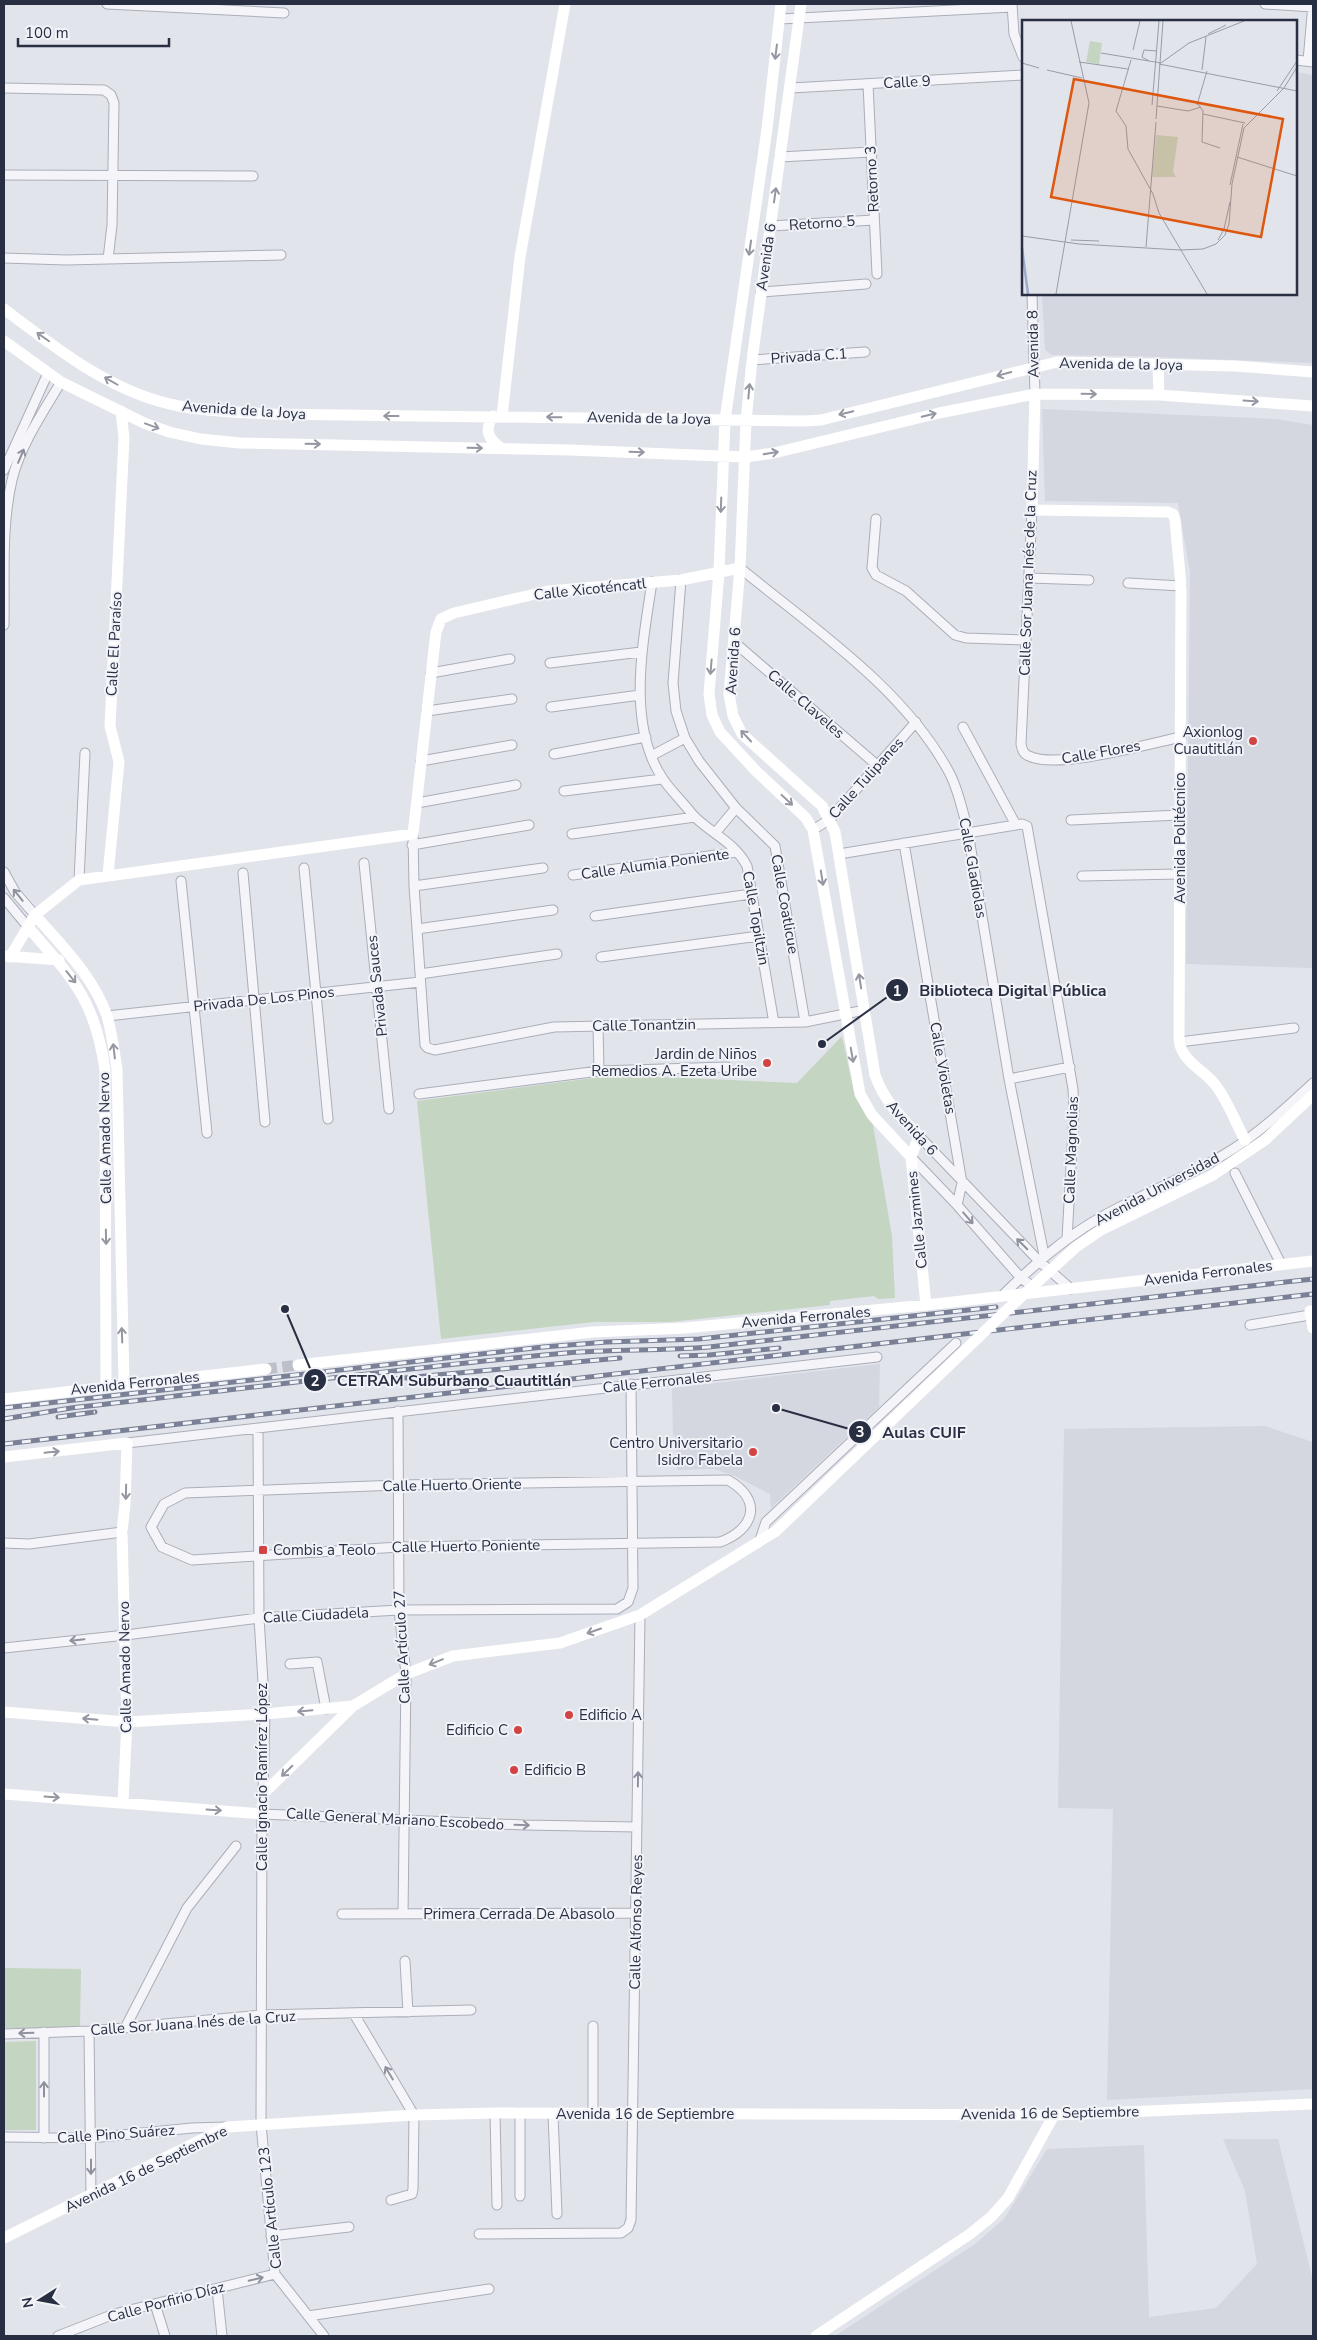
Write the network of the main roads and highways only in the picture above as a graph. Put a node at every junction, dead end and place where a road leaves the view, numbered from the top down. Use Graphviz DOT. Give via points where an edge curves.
graph roads {
  1 [pos="565,4"];
  2 [pos="782,4"];
  3 [pos="801,4"];
  4 [pos="4,309"];
  5 [pos="4,341"];
  6 [pos="1158,365"];
  7 [pos="1313,372"];
  8 [pos="1035,394"];
  9 [pos="1159,395"];
  10 [pos="1313,406"];
  11 [pos="121,411"];
  12 [pos="498,416"];
  13 [pos="725,420"];
  14 [pos="746,421"];
  15 [pos="501,448"];
  16 [pos="722,456"];
  17 [pos="745,457"];
  18 [pos="1173,514"];
  19 [pos="740,568"];
  20 [pos="719,572"];
  21 [pos="769,758"];
  22 [pos="756,771"];
  23 [pos="108,875"];
  24 [pos="35,915"];
  25 [pos="28,927"];
  26 [pos="7,956"];
  27 [pos="57,960"];
  28 [pos="76,961"];
  29 [pos="1313,1095"];
  30 [pos="919,1136"];
  31 [pos="1244,1140"];
  32 [pos="910,1157"];
  33 [pos="1313,1260"];
  34 [pos="926,1305"];
  35 [pos="1311,1312"];
  36 [pos="1313,1328"];
  37 [pos="298,1365"];
  38 [pos="266,1369"];
  39 [pos="124,1384"];
  40 [pos="106,1386"];
  41 [pos="4,1399"];
  42 [pos="4,1457"];
  43 [pos="353,1706"];
  44 [pos="4,1712"];
  45 [pos="127,1722"];
  46 [pos="4,1794"];
  47 [pos="123,1802"];
  48 [pos="262,1814"];
  49 [pos="1313,2104"];
  50 [pos="1054,2115"];
  51 [pos="4,2238"];
  52 [pos="816,2336"];
  1 -- 12 [label="main road" via="520,257"];
  2 -- 13 [label="main road, Avenida 6, one-way"];
  14 -- 3 [label="main road, Avenida 6, one-way"];
  12 -- 4 [label="main road, Avenida de la Joya, one-way" via="270,414 178,406 124,389 82,365"];
  5 -- 11 [label="main road, Avenida de la Joya" via="61,382"];
  6 -- 7 [label="main road, Avenida de la Joya"];
  6 -- 9 [label="main road"];
  6 -- 14 [label="main road, Avenida de la Joya, one-way" via="1057,362 821,420"];
  8 -- 9 [label="main road, Avenida de la Joya, one-way"];
  17 -- 8 [label="main road, Avenida de la Joya, one-way"];
  8 -- 18 [label="main road, Calle Sor Juana Inés de la Cruz" via="1032,510"];
  9 -- 10 [label="main road, Avenida de la Joya, one-way"];
  11 -- 15 [label="main road, Avenida de la Joya, one-way" via="169,432 240,443"];
  11 -- 23 [label="main road, Calle El Paraíso" via="124,438 110,726 119,762"];
  13 -- 12 [label="main road, Avenida de la Joya, one-way"];
  12 -- 15 [label="main road" via="487,427 487,433"];
  13 -- 14 [label="main road, Avenida de la Joya"];
  13 -- 16 [label="main road, Avenida 6"];
  14 -- 17 [label="main road, Avenida 6"];
  15 -- 16 [label="main road, Avenida de la Joya, one-way"];
  16 -- 17 [label="main road, Avenida de la Joya"];
  16 -- 20 [label="main road, Avenida 6, one-way"];
  17 -- 19 [label="main road, Avenida 6"];
  18 -- 31 [label="main road, Avenida Politécnico" via="1180,586 1179,1042 1187,1060 1219,1091"];
  19 -- 20 [label="main road, Calle Xicoténcatl"];
  21 -- 19 [label="main road, Avenida 6, one-way" via="742,734 733,716 729,694"];
  20 -- 22 [label="main road, Avenida 6, one-way" via="709,694 712,715 720,732"];
  20 -- 23 [label="main road, Calle Xicoténcatl" via="681,580 548,591 454,612 441,619 436,632 412,840"];
  21 -- 22 [label="main road"];
  30 -- 21 [label="main road, Avenida 6, one-way" via="890,1105 875,1076 840,854 830,819 822,806"];
  22 -- 32 [label="main road, Avenida 6, one-way" via="806,818 813,830 855,1072 865,1105"];
  23 -- 24 [label="main road" via="78,880"];
  24 -- 25 [label="main road"];
  24 -- 28 [label="main road, Calle Amado Nervo"];
  25 -- 26 [label="main road"];
  25 -- 27 [label="main road, Calle Amado Nervo"];
  26 -- 27 [label="main road"];
  27 -- 28 [label="main road"];
  27 -- 40 [label="main road, Calle Amado Nervo, one-way" via="78,986 90,1008 105,1070"];
  39 -- 28 [label="main road, Calle Amado Nervo, one-way" via="113,1040 106,1016"];
  29 -- 43 [label="main road, Avenida Universidad, one-way, bridge" via="1265,1140 1213,1175 1101,1230 1076,1247 776,1531 640,1615 560,1643 453,1656 406,1674"];
  30 -- 32 [label="main road, Calle Jazmines"];
  32 -- 34 [label="main road, Calle Jazmines"];
  33 -- 34 [label="main road, Avenida Ferronales"];
  34 -- 37 [label="main road, Avenida Ferronales" via="685,1328 593,1332"];
  35 -- 36 [label="main road"];
  38 -- 39 [label="main road, Avenida Ferronales"];
  39 -- 40 [label="main road, Avenida Ferronales"];
  40 -- 41 [label="main road, Avenida Ferronales"];
  42 -- 45 [label="main road, Calle Amado Nervo, one-way" via="127,1443 122,1532"];
  43 -- 45 [label="main road, one-way"];
  43 -- 48 [label="main road, Calle Ignacio Ramírez López, one-way" via="263,1794"];
  45 -- 44 [label="main road, one-way"];
  45 -- 47 [label="main road, Calle Amado Nervo"];
  46 -- 47 [label="main road, Calle General Mariano Escobedo, one-way"];
  47 -- 48 [label="main road, Calle General Mariano Escobedo, one-way"];
  49 -- 50 [label="main road, Avenida 16 de Septiembre"];
  50 -- 51 [label="main road, Avenida 16 de Septiembre" via="495,2113 227,2127"];
  50 -- 52 [label="main road" via="1008,2198 991,2217"];
}
